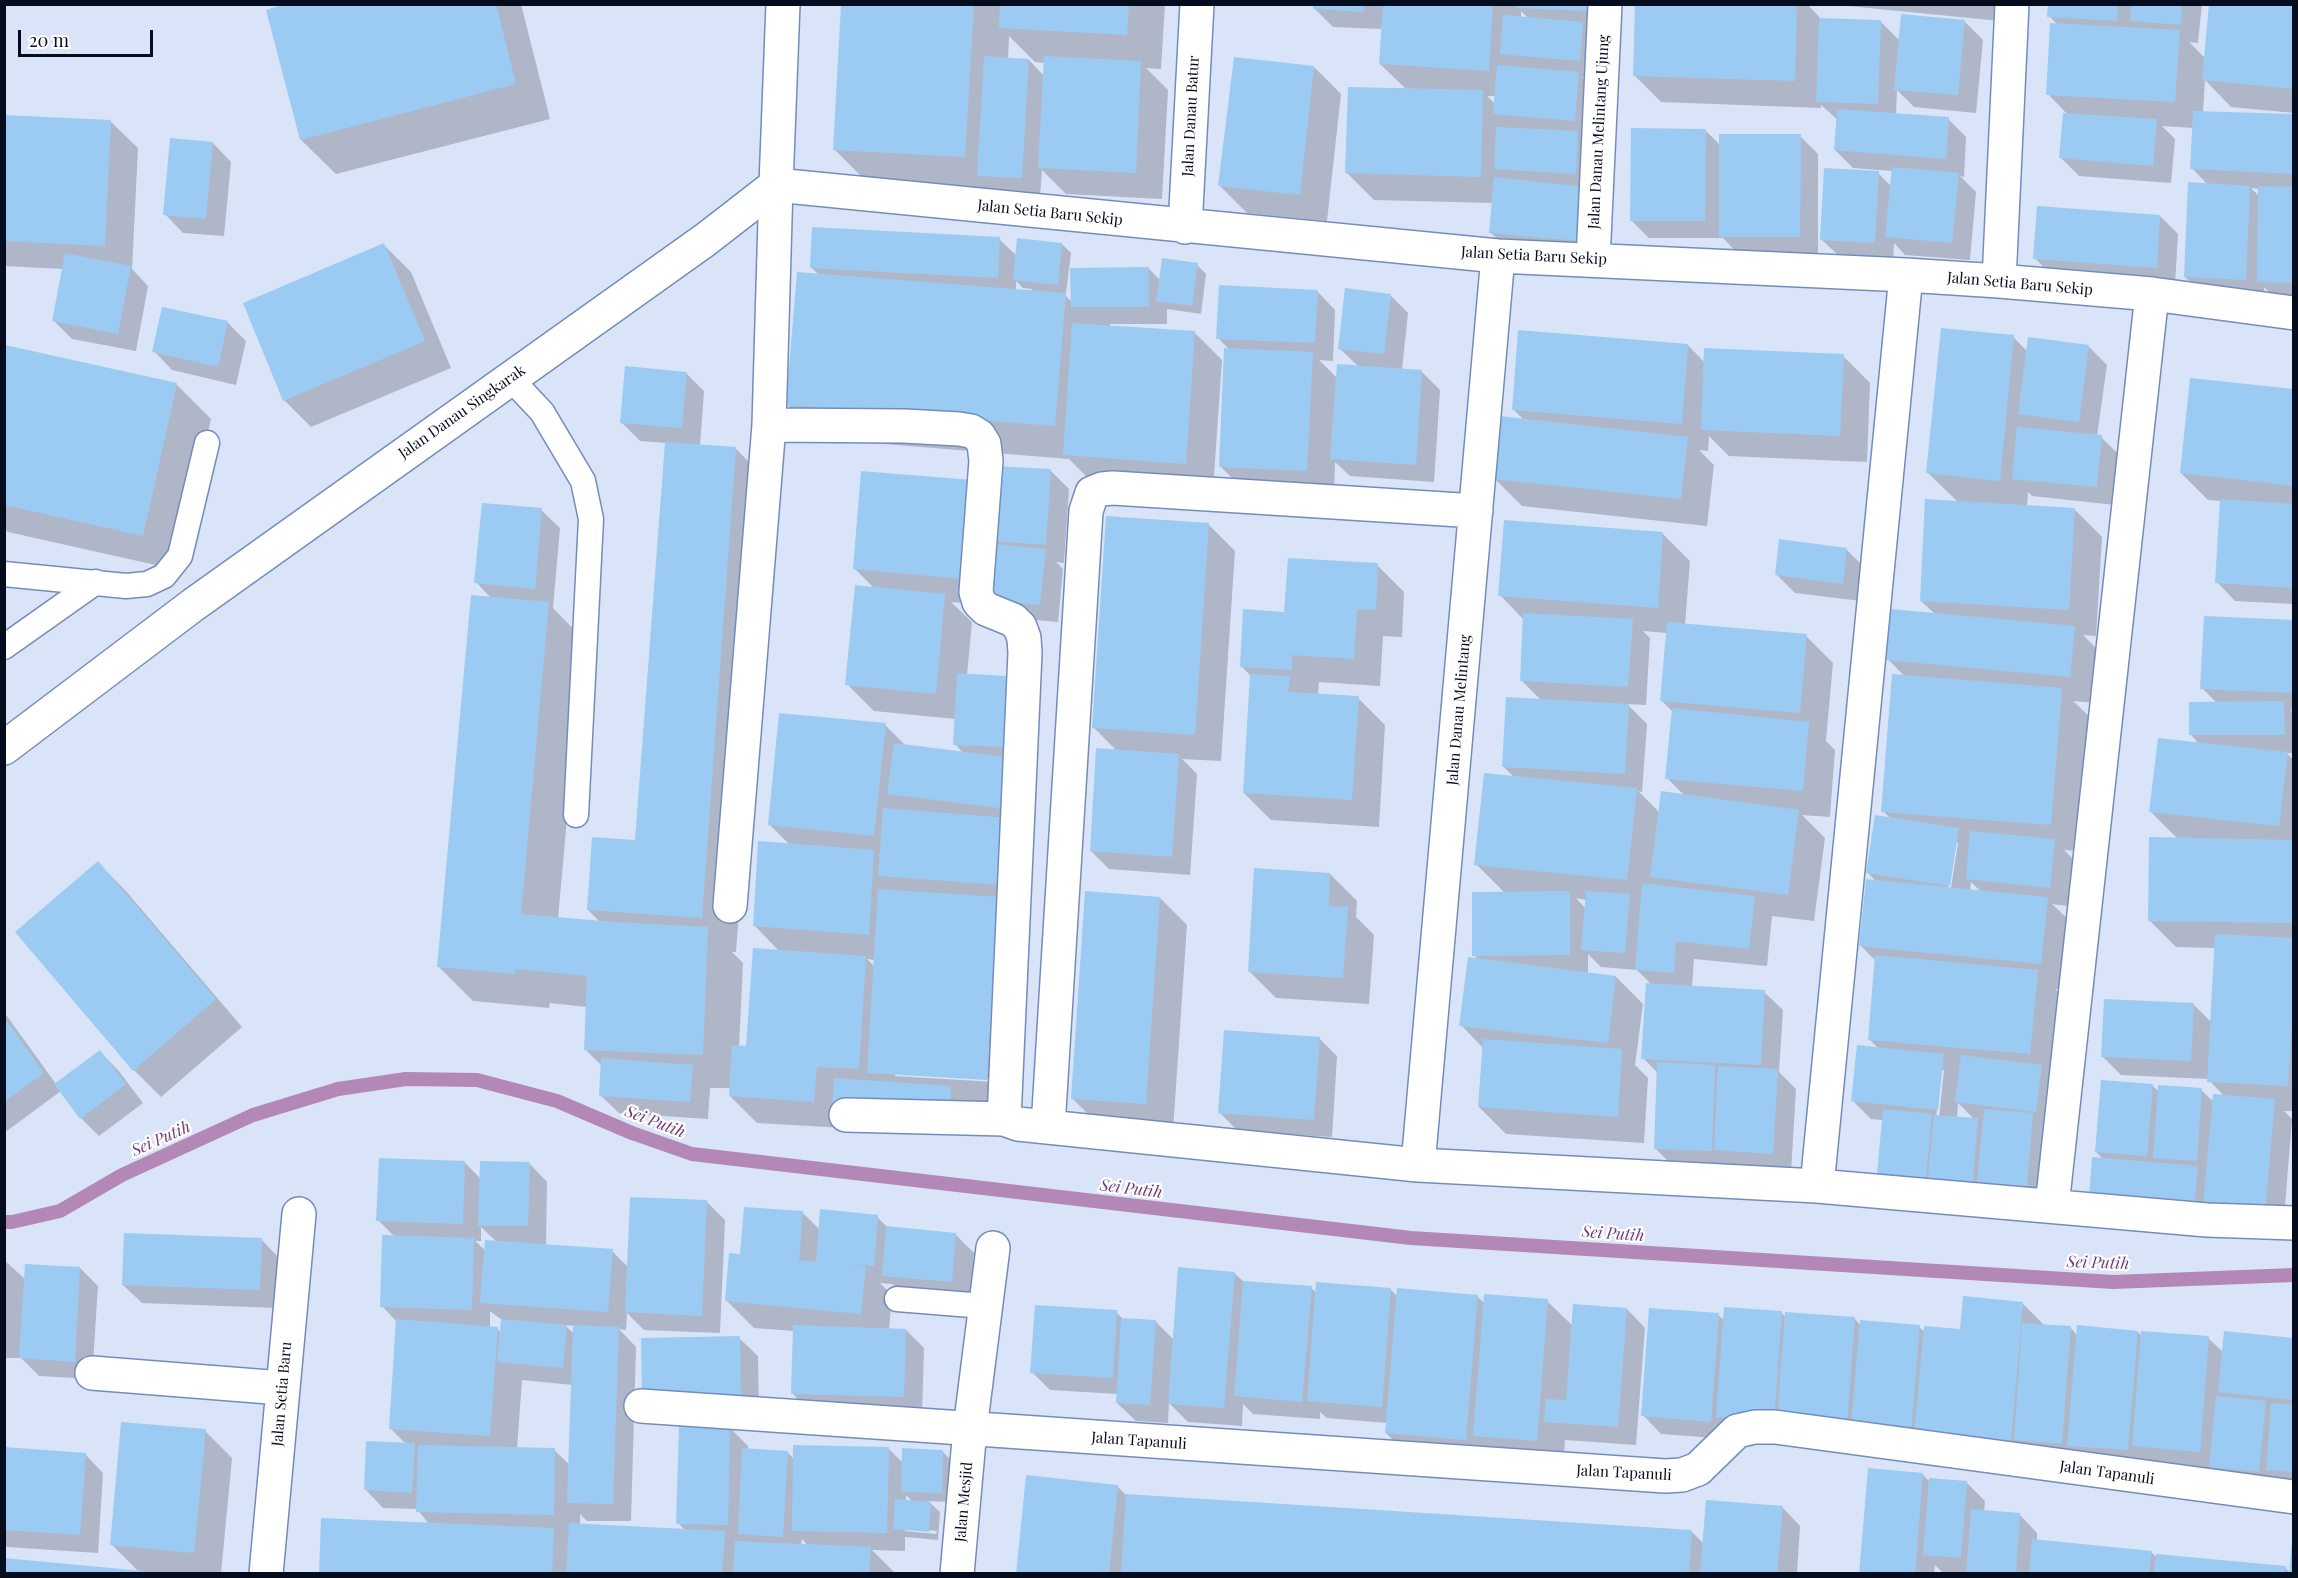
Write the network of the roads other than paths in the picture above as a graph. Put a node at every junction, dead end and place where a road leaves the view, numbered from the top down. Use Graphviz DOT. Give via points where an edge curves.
graph roads {
  1 [pos="783,4"];
  2 [pos="1197,4"];
  3 [pos="1605,4"];
  4 [pos="2012,4"];
  5 [pos="776,185"];
  6 [pos="1185,227"];
  7 [pos="1498,256"];
  8 [pos="1593,260"];
  9 [pos="1906,275"];
  10 [pos="1999,281"];
  11 [pos="2152,294"];
  12 [pos="2294,313"];
  13 [pos="510,378"];
  14 [pos="769,425"];
  15 [pos="207,443"];
  16 [pos="1476,511"];
  17 [pos="4,574"];
  18 [pos="96,582"];
  19 [pos="4,647"];
  20 [pos="4,748"];
  21 [pos="576,814"];
  22 [pos="730,906"];
  23 [pos="846,1114"];
  24 [pos="1004,1119"];
  25 [pos="1048,1127"];
  26 [pos="1418,1165"];
  27 [pos="1817,1186"];
  28 [pos="2052,1206"];
  29 [pos="299,1214"];
  30 [pos="2294,1223"];
  31 [pos="993,1248"];
  32 [pos="897,1299"];
  33 [pos="984,1306"];
  34 [pos="92,1373"];
  35 [pos="282,1388"];
  36 [pos="641,1406"];
  37 [pos="970,1430"];
  38 [pos="2294,1497"];
  39 [pos="266,1574"];
  40 [pos="957,1574"];
  1 -- 5 [label="street"];
  2 -- 6 [label="street, Jalan Danau Batur"];
  3 -- 8 [label="street, Jalan Danau Melintang Ujung"];
  4 -- 10 [label="street"];
  5 -- 6 [label="street, Jalan Setia Baru Sekip"];
  5 -- 13 [label="street, Jalan Danau Singkarak"];
  5 -- 14 [label="street"];
  6 -- 7 [label="street, Jalan Setia Baru Sekip"];
  7 -- 8 [label="street, Jalan Setia Baru Sekip"];
  7 -- 16 [label="street, Jalan Danau Melintang"];
  8 -- 9 [label="street, Jalan Setia Baru Sekip"];
  9 -- 10 [label="street, Jalan Setia Baru Sekip"];
  9 -- 27 [label="street"];
  10 -- 11 [label="street, Jalan Setia Baru Sekip"];
  11 -- 12 [label="street, Jalan Setia Baru Sekip"];
  11 -- 28 [label="street"];
  13 -- 20 [label="street, Jalan Danau Singkarak" via="193,604"];
  13 -- 21 [label="lane" via="542,412 583,481 591,519"];
  14 -- 22 [label="street"];
  14 -- 24 [label="street" via="959,429 971,431 984,444 976,592 986,609 1020,627 1025,653"];
  15 -- 18 [label="lane" via="180,556 164,576 147,584"];
  16 -- 25 [label="street" via="1113,488 1092,493 1086,511"];
  16 -- 26 [label="street, Jalan Danau Melintang"];
  17 -- 18 [label="lane"];
  18 -- 19 [label="lane"];
  23 -- 24 [label="street"];
  24 -- 25 [label="street"];
  25 -- 26 [label="street"];
  26 -- 27 [label="street"];
  27 -- 28 [label="street"];
  28 -- 30 [label="street" via="2207,1220"];
  29 -- 35 [label="street, Jalan Setia Baru"];
  31 -- 33 [label="street, Jalan Mesjid"];
  32 -- 33 [label="lane"];
  33 -- 37 [label="street, Jalan Mesjid"];
  34 -- 35 [label="street"];
  35 -- 39 [label="street, Jalan Setia Baru"];
  36 -- 37 [label="street, Jalan Tapanuli"];
  37 -- 38 [label="street, Jalan Tapanuli" via="1665,1476 1698,1469 1737,1431 1775,1427"];
  37 -- 40 [label="street, Jalan Mesjid"];
}
